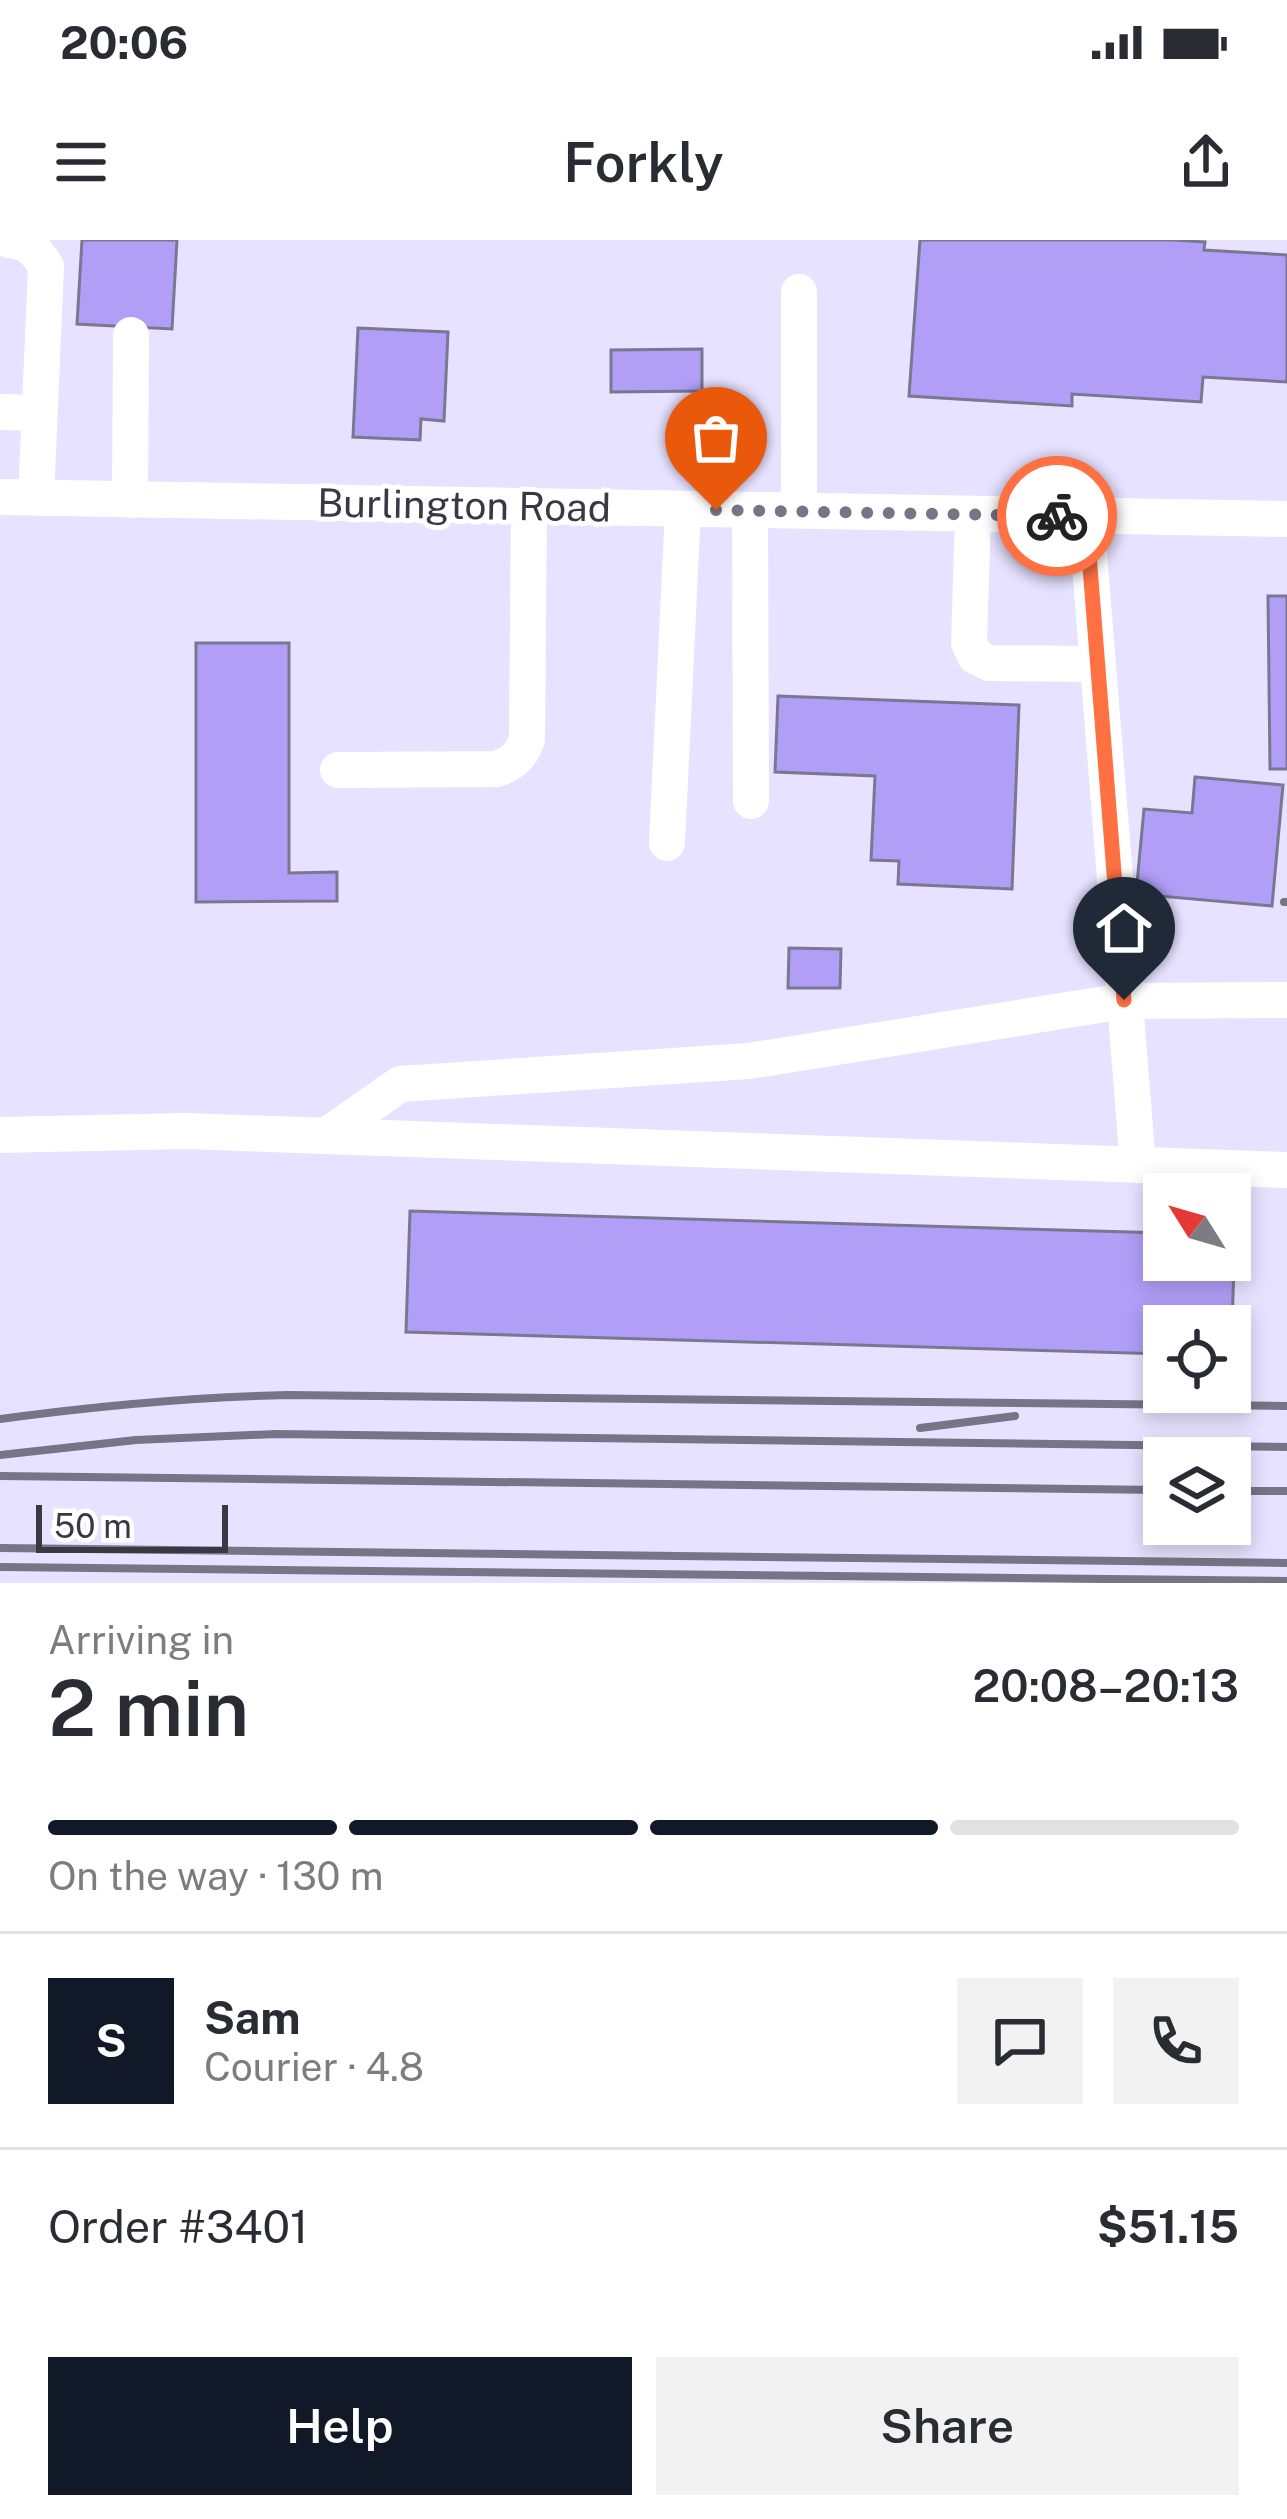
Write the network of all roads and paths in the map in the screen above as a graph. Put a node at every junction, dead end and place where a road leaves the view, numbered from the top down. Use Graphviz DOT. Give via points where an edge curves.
graph roads {
  1 [pos="9,240"];
  2 [pos="800,292"];
  3 [pos="131,335"];
  4 [pos="0,412"];
  5 [pos="39,413"];
  6 [pos="18,498"];
  7 [pos="130,500"];
  8 [pos="529,506"];
  9 [pos="683,509"];
  10 [pos="750,510"];
  11 [pos="799,511"];
  12 [pos="973,514"];
  13 [pos="1086,516"];
  14 [pos="1287,519"];
  15 [pos="1098,664"];
  16 [pos="338,770"];
  17 [pos="751,801"];
  18 [pos="667,843"];
  19 [pos="1124,1000"];
  20 [pos="1287,1000"];
  21 [pos="0,1135"];
  22 [pos="326,1136"];
  23 [pos="1138,1165"];
  24 [pos="1287,1170"];
  1 -- 5 [label="street" via="38,252 46,267"];
  2 -- 11 [label="street"];
  3 -- 7 [label="street"];
  4 -- 5 [label="street"];
  5 -- 6 [label="street"];
  6 -- 7 [label="street, Burlington Road"];
  7 -- 8 [label="street, Burlington Road"];
  8 -- 9 [label="street, Burlington Road"];
  8 -- 16 [label="street" via="524,750 497,769"];
  9 -- 10 [label="street, Burlington Road"];
  9 -- 18 [label="street"];
  10 -- 11 [label="street, Burlington Road"];
  10 -- 17 [label="street"];
  11 -- 12 [label="street, Burlington Road"];
  12 -- 13 [label="street, Burlington Road"];
  12 -- 15 [label="street" via="975,656 989,663"];
  13 -- 14 [label="street, Burlington Road"];
  13 -- 15 [label="street"];
  15 -- 19 [label="street"];
  19 -- 20 [label="street"];
  19 -- 22 [label="street" via="749,1061 400,1084"];
  19 -- 23 [label="street"];
  21 -- 22 [label="street"];
  22 -- 23 [label="street"];
  23 -- 24 [label="street"];
}
